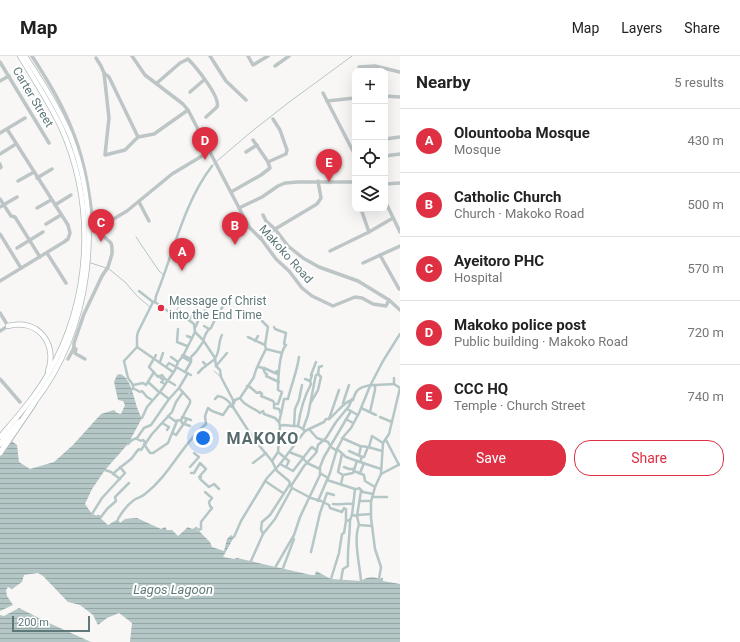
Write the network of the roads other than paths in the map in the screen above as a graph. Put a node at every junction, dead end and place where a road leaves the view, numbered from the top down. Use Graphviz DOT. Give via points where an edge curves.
graph roads {
  1 [pos="20,56"];
  2 [pos="25,56"];
  3 [pos="32,56"];
  4 [pos="132,56"];
  5 [pos="210,56"];
  6 [pos="248,56"];
  7 [pos="268,56"];
  8 [pos="288,56"];
  9 [pos="96,58"];
  10 [pos="0,62"];
  11 [pos="275,66"];
  12 [pos="359,67"];
  13 [pos="400,72"];
  14 [pos="104,73"];
  15 [pos="9,76"];
  16 [pos="204,80"];
  17 [pos="0,81"];
  18 [pos="157,83"];
  19 [pos="190,92"];
  20 [pos="323,93"];
  21 [pos="388,96"];
  22 [pos="400,97"];
  23 [pos="352,98"];
  24 [pos="246,100"];
  25 [pos="327,101"];
  26 [pos="188,110"];
  27 [pos="206,116"];
  28 [pos="25,118"];
  29 [pos="273,119"];
  30 [pos="7,129"];
  31 [pos="0,133"];
  32 [pos="138,137"];
  33 [pos="400,137"];
  34 [pos="388,139"];
  35 [pos="253,140"];
  36 [pos="48,143"];
  37 [pos="16,144"];
  38 [pos="257,145"];
  39 [pos="351,147"];
  40 [pos="209,149"];
  41 [pos="246,152"];
  42 [pos="0,154"];
  43 [pos="400,154"];
  44 [pos="388,156"];
  45 [pos="268,162"];
  46 [pos="0,164"];
  47 [pos="0,168"];
  48 [pos="52,169"];
  49 [pos="34,172"];
  50 [pos="37,178"];
  51 [pos="18,181"];
  52 [pos="318,182"];
  53 [pos="352,182"];
  54 [pos="400,183"];
  55 [pos="388,184"];
  56 [pos="231,192"];
  57 [pos="71,195"];
  58 [pos="16,197"];
  59 [pos="0,199"];
  60 [pos="51,200"];
  61 [pos="139,202"];
  62 [pos="55,204"];
  63 [pos="4,205"];
  64 [pos="0,207"];
  65 [pos="388,207"];
  66 [pos="37,208"];
  67 [pos="239,208"];
  68 [pos="362,212"];
  69 [pos="61,215"];
  70 [pos="263,215"];
  71 [pos="393,218"];
  72 [pos="149,221"];
  73 [pos="46,224"];
  74 [pos="275,229"];
  75 [pos="98,231"];
  76 [pos="43,232"];
  77 [pos="369,232"];
  78 [pos="400,232"];
  79 [pos="0,234"];
  80 [pos="260,238"];
  81 [pos="30,241"];
  82 [pos="400,246"];
  83 [pos="18,248"];
  84 [pos="86,250"];
  85 [pos="330,251"];
  86 [pos="47,253"];
  87 [pos="380,255"];
  88 [pos="40,257"];
  89 [pos="363,263"];
  90 [pos="21,268"];
  91 [pos="84,274"];
  92 [pos="0,282"];
  93 [pos="66,283"];
  94 [pos="398,289"];
  95 [pos="389,300"];
  96 [pos="400,310"];
  97 [pos="0,313"];
  98 [pos="8,326"];
  99 [pos="0,331"];
  100 [pos="74,348"];
  101 [pos="68,359"];
  102 [pos="85,359"];
  103 [pos="0,379"];
  104 [pos="43,383"];
  105 [pos="41,391"];
  106 [pos="20,402"];
  107 [pos="34,403"];
  108 [pos="0,437"];
  109 [pos="0,444"];
  110 [pos="0,453"];
  1 -- 84 [label="main road" via="66,138 79,181"];
  2 -- 84 [label="main road" via="59,111 79,161 87,200"];
  3 -- 75 [label="street" via="58,99 74,135 87,180 94,231"];
  4 -- 18 [label="street, Makoko Road" via="142,72"];
  5 -- 24 [label="street" via="226,81"];
  6 -- 7 [label="street" via="253,64"];
  8 -- 11 [label="street"];
  9 -- 14 [label="street"];
  10 -- 15 [label="street, Carter Street"];
  12 -- 13 [label="street" via="375,66"];
  14 -- 32 [label="street" via="109,77"];
  14 -- 32 [label="street" via="109,118 105,155 125,150"];
  15 -- 17 [label="street"];
  15 -- 36 [label="street, Carter Street"];
  16 -- 18 [label="street" via="188,59"];
  16 -- 19 [label="street"];
  16 -- 27 [label="street" via="218,103 218,107"];
  18 -- 26 [label="street, Makoko Road"];
  20 -- 25 [label="street"];
  21 -- 22 [label="street"];
  23 -- 25 [label="street"];
  25 -- 39 [label="street"];
  26 -- 32 [label="street" via="154,134"];
  26 -- 40 [label="street, Makoko Road"];
  28 -- 30 [label="street"];
  29 -- 45 [label="street" via="287,150 286,154"];
  30 -- 31 [label="street"];
  30 -- 37 [label="street"];
  33 -- 34 [label="street"];
  35 -- 38 [label="street"];
  37 -- 42 [label="street"];
  37 -- 49 [label="street"];
  38 -- 41 [label="street"];
  38 -- 45 [label="street"];
  40 -- 56 [label="street, Makoko Road"];
  40 -- 61 [label="street" via="168,177"];
  43 -- 44 [label="street"];
  45 -- 56 [label="street" via="268,170"];
  46 -- 47 [label="street"];
  48 -- 50 [label="street"];
  49 -- 50 [label="street"];
  49 -- 51 [label="street"];
  50 -- 60 [label="street"];
  52 -- 53 [label="street"];
  52 -- 67 [label="street" via="282,184"];
  52 -- 74 [label="street" via="321,198 317,204"];
  54 -- 55 [label="street"];
  56 -- 67 [label="street, Makoko Road"];
  57 -- 62 [label="street"];
  58 -- 63 [label="street"];
  59 -- 63 [label="street"];
  60 -- 62 [label="street"];
  60 -- 66 [label="street"];
  61 -- 72 [label="street"];
  61 -- 75 [label="street" via="127,212 110,220"];
  62 -- 69 [label="street"];
  63 -- 64 [label="street"];
  63 -- 81 [label="street"];
  65 -- 71 [label="street"];
  67 -- 80 [label="street, Makoko Road" via="249,227"];
  68 -- 77 [label="street"];
  69 -- 73 [label="street"];
  69 -- 86 [label="street" via="69,228 69,236"];
  70 -- 74 [label="street"];
  71 -- 77 [label="street"];
  71 -- 78 [label="street"];
  74 -- 80 [label="street"];
  74 -- 95 [label="street" via="288,246 312,264 358,281"];
  75 -- 100 [label="street" via="112,246 112,254 106,272 84,314"];
  76 -- 81 [label="street"];
  77 -- 85 [label="street"];
  79 -- 90 [label="street"];
  80 -- 95 [label="street, Makoko Road" via="276,259 312,296 333,306 355,297 386,306"];
  81 -- 83 [label="street"];
  81 -- 88 [label="street"];
  82 -- 87 [label="street"];
  84 -- 91 [label="main road"];
  86 -- 88 [label="street"];
  86 -- 93 [label="street"];
  87 -- 89 [label="street"];
  87 -- 94 [label="street"];
  88 -- 90 [label="street"];
  90 -- 92 [label="street"];
  91 -- 104 [label="main road" via="70,325"];
  91 -- 105 [label="main road" via="79,308 70,338 56,371"];
  95 -- 96 [label="street"];
  97 -- 98 [label="street"];
  98 -- 99 [label="street"];
  98 -- 104 [label="main road" via="31,326 41,332 47,340 51,361"];
  100 -- 101 [label="street"];
  100 -- 102 [label="street" via="74,353"];
  103 -- 106 [label="street"];
  104 -- 105 [label="main road"];
  105 -- 107 [label="main road"];
  105 -- 108 [label="main road"];
  107 -- 109 [label="highway"];
  107 -- 110 [label="highway"];
}
